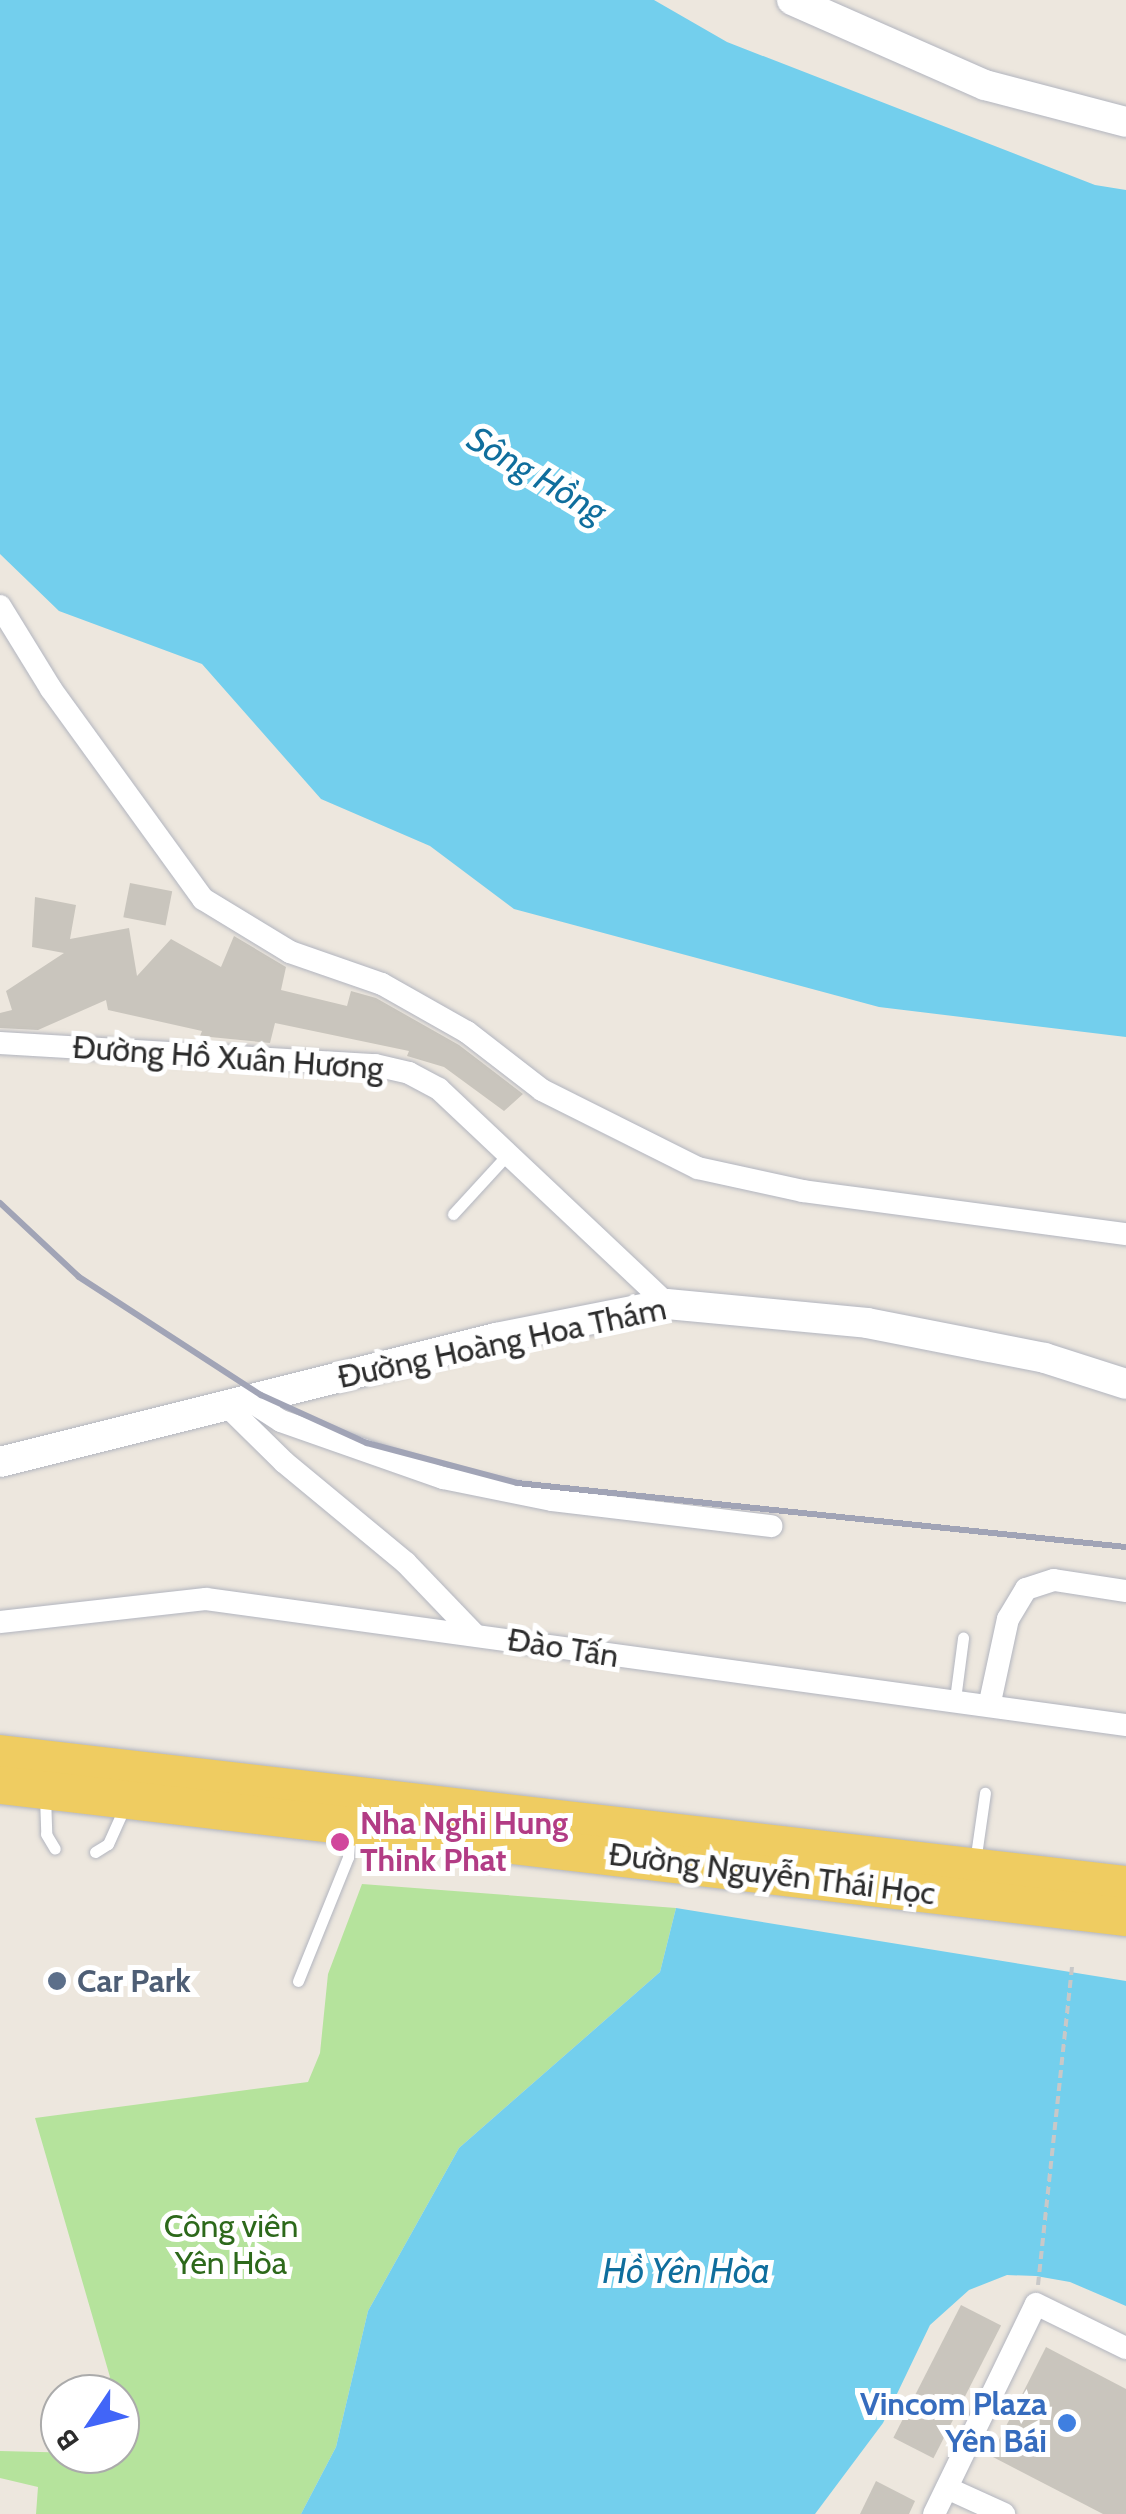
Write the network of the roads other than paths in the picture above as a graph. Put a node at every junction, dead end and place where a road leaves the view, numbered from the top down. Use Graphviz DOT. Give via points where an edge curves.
graph roads {
  1 [pos="792,0"];
  2 [pos="1126,122"];
  3 [pos="0,606"];
  4 [pos="0,1044"];
  5 [pos="508,1154"];
  6 [pos="453,1214"];
  7 [pos="1126,1234"];
  8 [pos="667,1304"];
  9 [pos="1126,1384"];
  10 [pos="236,1401"];
  11 [pos="0,1462"];
  12 [pos="771,1526"];
  13 [pos="1126,1591"];
  14 [pos="0,1622"];
  15 [pos="474,1634"];
  16 [pos="964,1638"];
  17 [pos="955,1698"];
  18 [pos="990,1702"];
  19 [pos="1126,1726"];
  20 [pos="0,1754"];
  21 [pos="0,1784"];
  22 [pos="45,1790"];
  23 [pos="984,1793"];
  24 [pos="128,1797"];
  25 [pos="350,1808"];
  26 [pos="55,1849"];
  27 [pos="95,1852"];
  28 [pos="974,1866"];
  29 [pos="1126,1886"];
  30 [pos="1126,1917"];
  31 [pos="298,1981"];
  32 [pos="1126,2348"];
  33 [pos="947,2488"];
  34 [pos="934,2514"];
  35 [pos="1004,2514"];
  1 -- 2 [label="street" via="985,85"];
  3 -- 7 [label="street" via="51,689 203,899 290,952 382,984 467,1032 542,1090 698,1168 822,1194"];
  4 -- 5 [label="street, Đường Hồ Xuân Hương" via="392,1068 439,1090"];
  5 -- 6 [label="lane"];
  5 -- 8 [label="street, Đường Hồ Xuân Hương"];
  8 -- 9 [label="street, Đường Hoàng Hoa Thám" via="867,1323 1044,1358"];
  8 -- 10 [label="street, Đường Hoàng Hoa Thám"];
  10 -- 11 [label="street, Đường Hoàng Hoa Thám"];
  10 -- 12 [label="street" via="443,1478 552,1500"];
  10 -- 15 [label="street" via="284,1462 406,1563"];
  13 -- 18 [label="street" via="1054,1580 1026,1590 1008,1620"];
  14 -- 15 [label="street, Đào Tấn" via="206,1599"];
  15 -- 17 [label="street, Đào Tấn"];
  16 -- 17 [label="lane"];
  17 -- 18 [label="street, Đào Tấn"];
  18 -- 19 [label="street, Đào Tấn"];
  20 -- 25 [label="main road, Đường Nguyễn Thái Học"];
  21 -- 22 [label="main road, Đường Nguyễn Thái Học"];
  22 -- 24 [label="main road, Đường Nguyễn Thái Học"];
  22 -- 26 [label="lane" via="46,1834"];
  23 -- 28 [label="lane"];
  24 -- 25 [label="main road, Đường Nguyễn Thái Học"];
  24 -- 27 [label="lane" via="108,1844"];
  25 -- 28 [label="main road, Đường Nguyễn Thái Học"];
  25 -- 30 [label="main road, Đường Nguyễn Thái Học"];
  25 -- 31 [label="lane" via="348,1857"];
  28 -- 29 [label="main road, Đường Nguyễn Thái Học"];
  32 -- 33 [label="street" via="1036,2304"];
  33 -- 34 [label="street"];
  33 -- 35 [label="street"];
}
